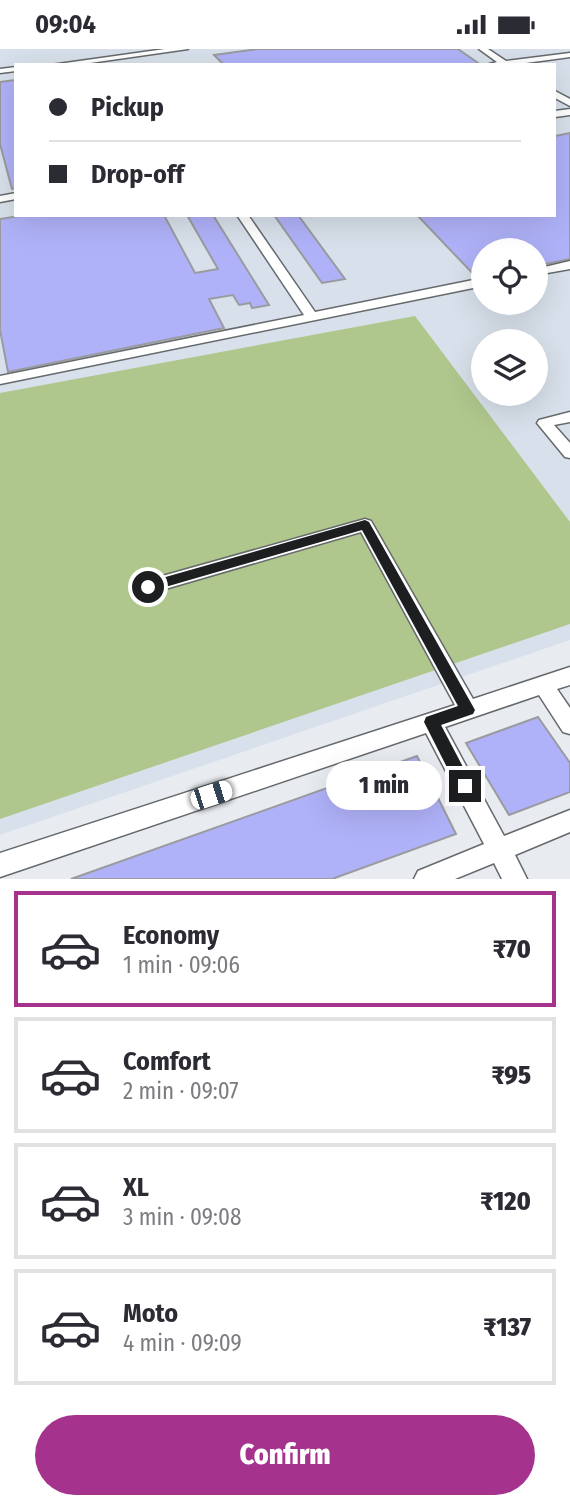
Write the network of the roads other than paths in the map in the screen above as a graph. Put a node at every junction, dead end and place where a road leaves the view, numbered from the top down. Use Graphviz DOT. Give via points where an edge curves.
graph roads {
  1 [pos="184,49"];
  2 [pos="483,49"];
  3 [pos="538,49"];
  4 [pos="131,52"];
  5 [pos="570,55"];
  6 [pos="552,57"];
  7 [pos="67,63"];
  8 [pos="504,63"];
  9 [pos="513,63"];
  10 [pos="570,67"];
  11 [pos="243,217"];
  12 [pos="570,265"];
  13 [pos="548,270"];
  14 [pos="471,284"];
  15 [pos="311,316"];
  16 [pos="0,380"];
  17 [pos="570,417"];
  18 [pos="570,453"];
  19 [pos="148,587"];
  20 [pos="570,676"];
  21 [pos="543,685"];
  22 [pos="468,710"];
  23 [pos="431,722"];
  24 [pos="570,725"];
  25 [pos="570,821"];
  26 [pos="499,849"];
  27 [pos="8,869"];
  28 [pos="426,879"];
  29 [pos="515,879"];
  1 -- 4 [label="street"];
  2 -- 8 [label="lane"];
  3 -- 6 [label="street"];
  4 -- 7 [label="street"];
  5 -- 6 [label="street"];
  6 -- 9 [label="street"];
  6 -- 10 [label="street"];
  11 -- 15 [label="street"];
  12 -- 13 [label="street"];
  14 -- 15 [label="street"];
  15 -- 16 [label="street"];
  17 -- 18 [label="street" via="544,423"];
  19 -- 22 [label="street" via="365,525"];
  20 -- 21 [label="street"];
  21 -- 22 [label="street"];
  21 -- 24 [label="street"];
  22 -- 23 [label="street"];
  23 -- 26 [label="street"];
  23 -- 27 [label="street"];
  25 -- 26 [label="street"];
  26 -- 28 [label="street"];
  26 -- 29 [label="street"];
}
